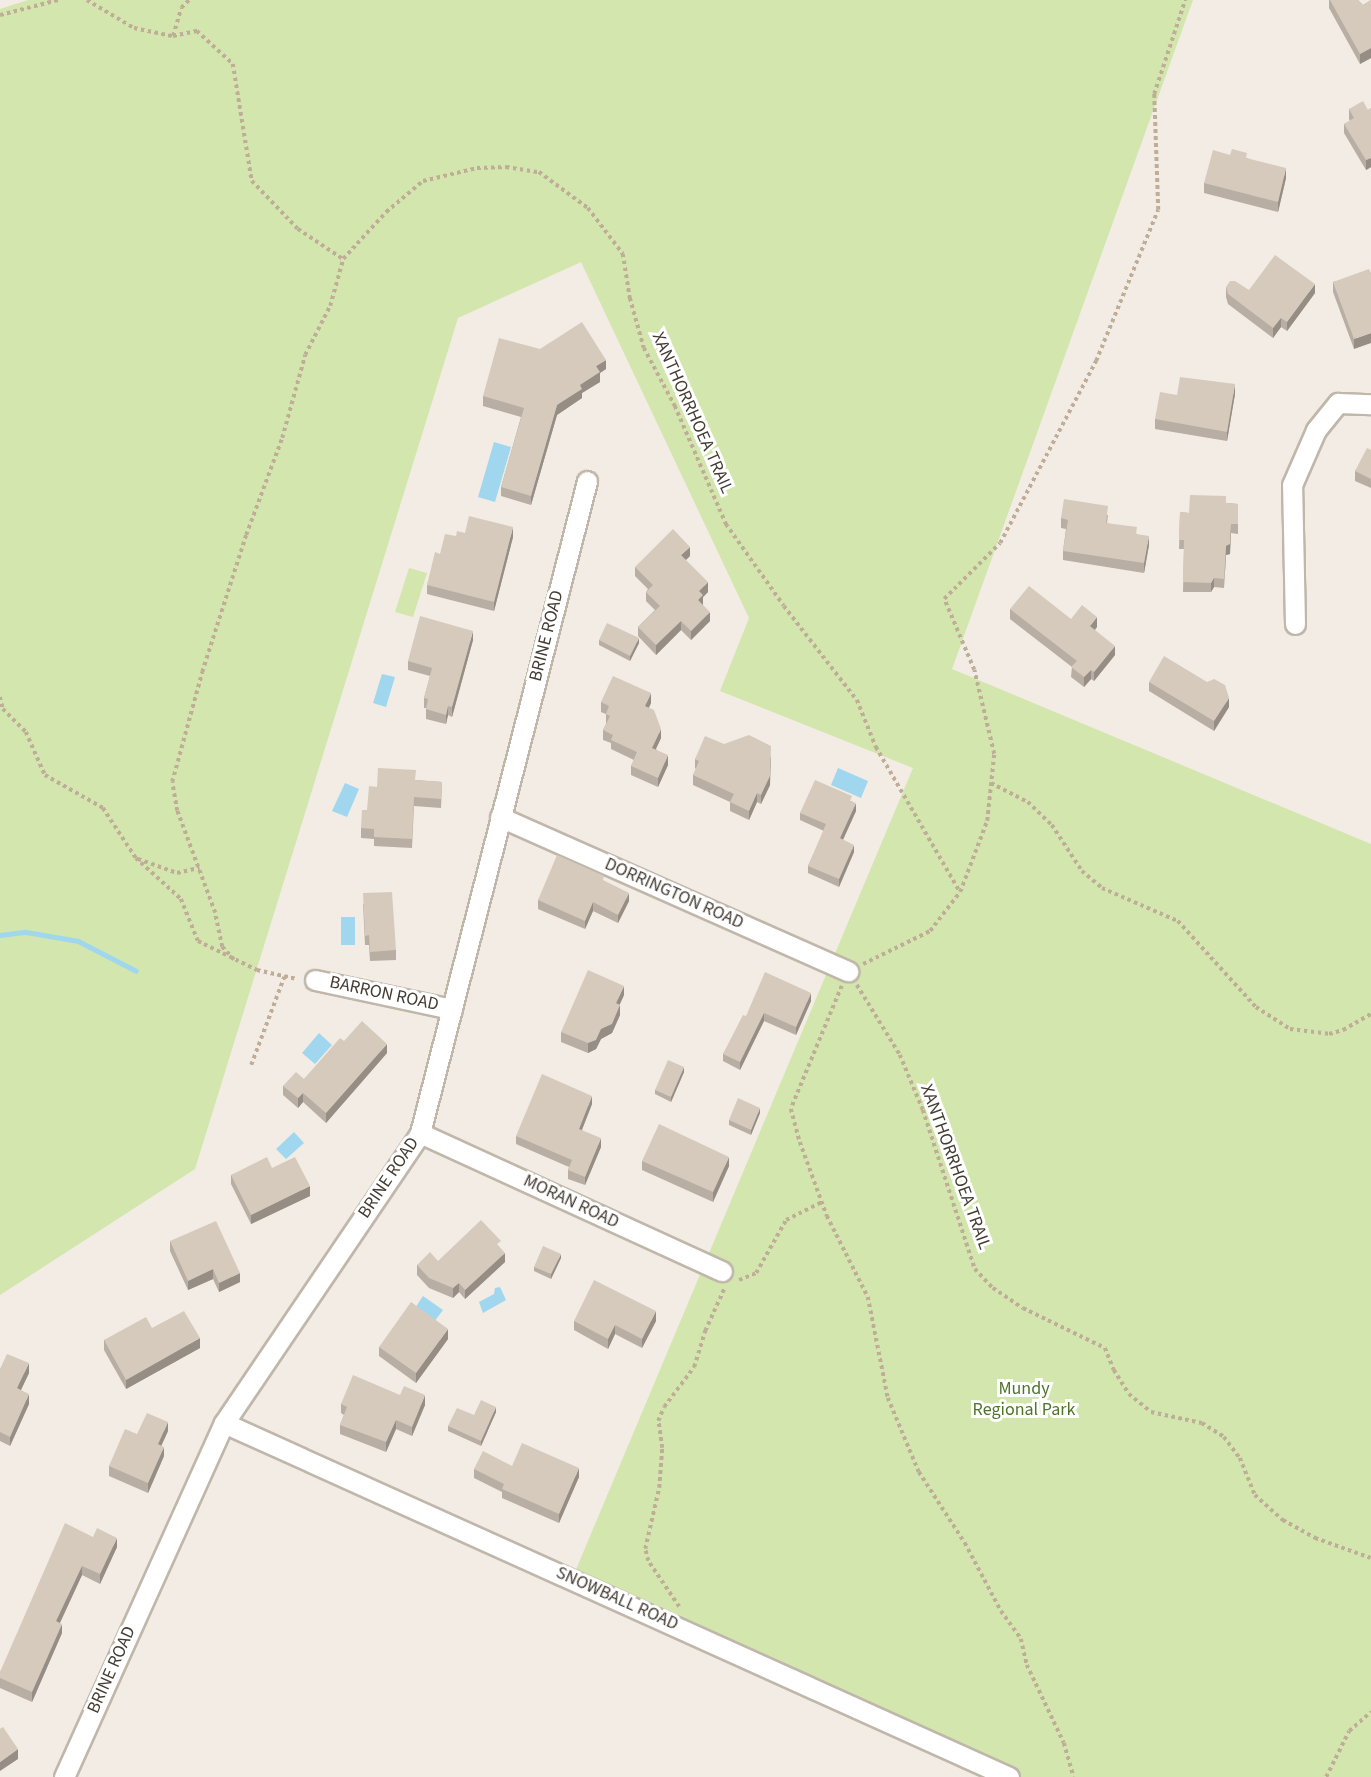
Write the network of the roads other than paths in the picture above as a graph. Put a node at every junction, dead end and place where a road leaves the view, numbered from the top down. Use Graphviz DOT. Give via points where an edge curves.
graph roads {
  1 [pos="1371,404"];
  2 [pos="587,481"];
  3 [pos="1295,624"];
  4 [pos="500,817"];
  5 [pos="848,971"];
  6 [pos="315,980"];
  7 [pos="452,1009"];
  8 [pos="420,1133"];
  9 [pos="722,1271"];
  10 [pos="224,1423"];
  11 [pos="64,1777"];
  12 [pos="1009,1777"];
  1 -- 3 [label="street" via="1338,403 1316,430 1292,485"];
  2 -- 4 [label="street, BRINE ROAD"];
  4 -- 5 [label="street, DORRINGTON ROAD"];
  4 -- 7 [label="street, BRINE ROAD"];
  6 -- 7 [label="street, BARRON ROAD"];
  7 -- 8 [label="street, BRINE ROAD"];
  8 -- 9 [label="street, MORAN ROAD"];
  8 -- 10 [label="street, BRINE ROAD"];
  10 -- 11 [label="street, BRINE ROAD"];
  10 -- 12 [label="street, SNOWBALL ROAD"];
}
